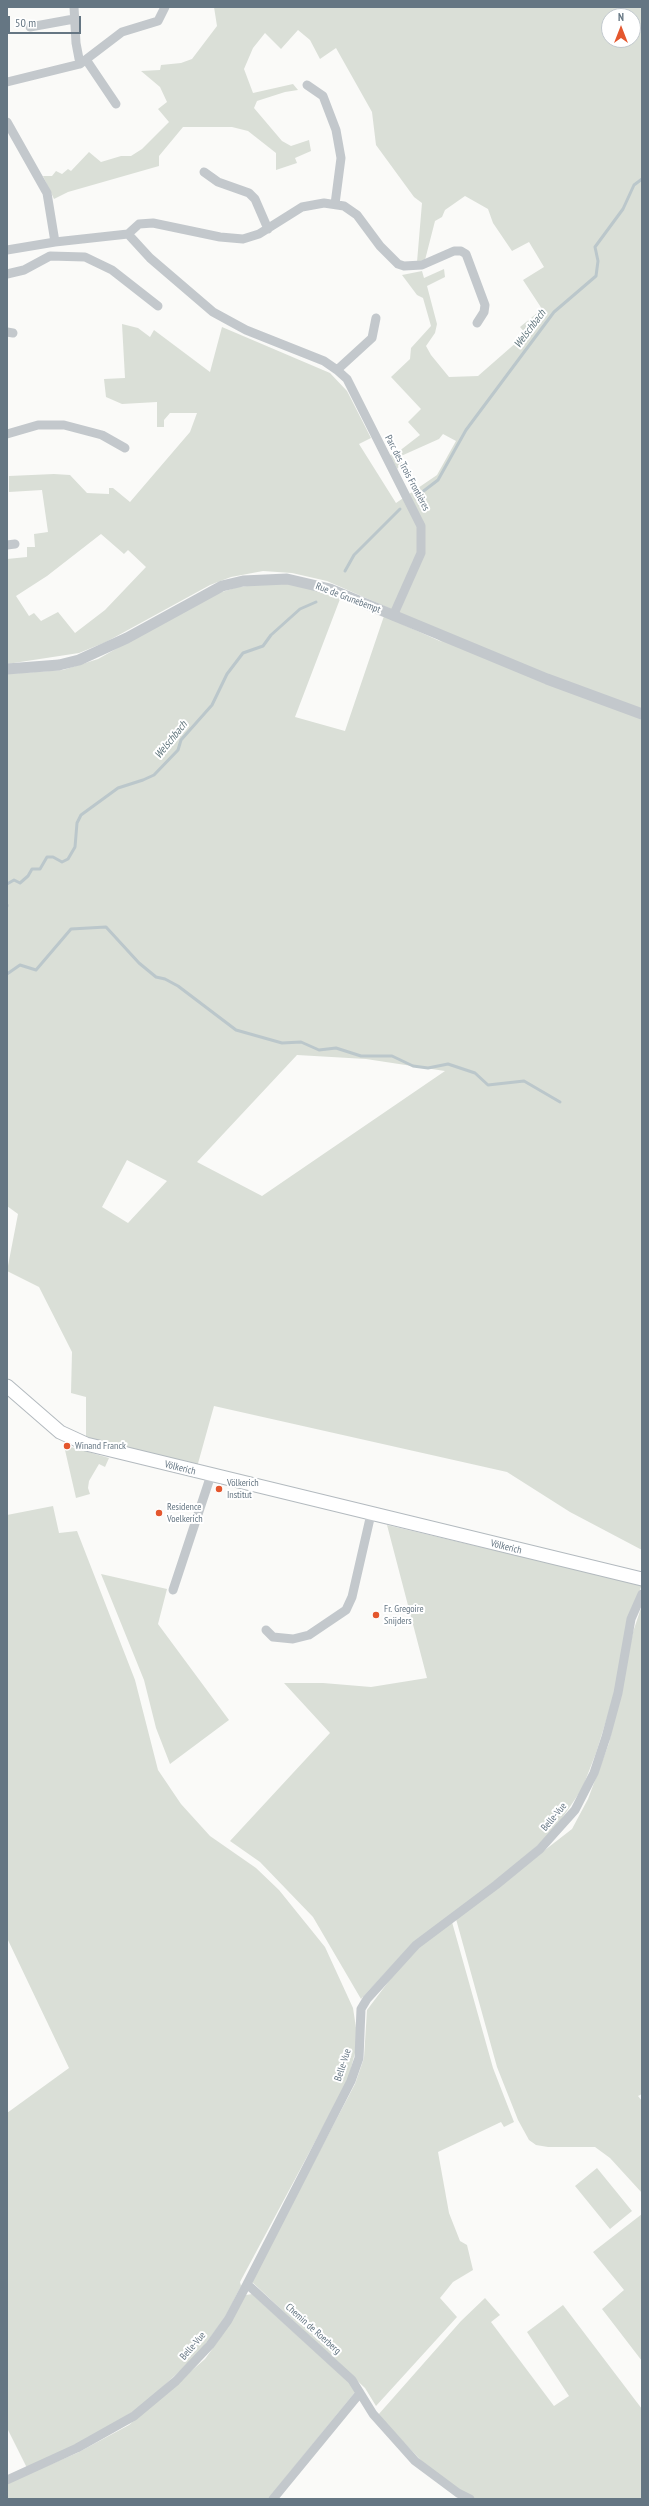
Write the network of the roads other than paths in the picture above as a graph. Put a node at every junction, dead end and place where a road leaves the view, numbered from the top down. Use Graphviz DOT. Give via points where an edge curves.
graph roads {
  1 [pos="74,7"];
  2 [pos="165,7"];
  3 [pos="74,19"];
  4 [pos="30,27"];
  5 [pos="84,63"];
  6 [pos="7,82"];
  7 [pos="307,85"];
  8 [pos="116,104"];
  9 [pos="7,122"];
  10 [pos="204,172"];
  11 [pos="335,204"];
  12 [pos="268,229"];
  13 [pos="128,234"];
  14 [pos="55,242"];
  15 [pos="7,250"];
  16 [pos="7,274"];
  17 [pos="158,306"];
  18 [pos="376,318"];
  19 [pos="477,323"];
  20 [pos="337,370"];
  21 [pos="7,434"];
  22 [pos="125,448"];
  23 [pos="393,616"];
  24 [pos="7,669"];
  25 [pos="642,714"];
  26 [pos="7,1386"];
  27 [pos="211,1475"];
  28 [pos="371,1514"];
  29 [pos="642,1579"];
  30 [pos="173,1590"];
  31 [pos="642,1594"];
  32 [pos="266,1630"];
  33 [pos="247,2284"];
  34 [pos="360,2393"];
  35 [pos="7,2480"];
  36 [pos="273,2499"];
  37 [pos="470,2499"];
  1 -- 3 [label="street"];
  2 -- 5 [label="street" via="158,21 122,32"];
  3 -- 4 [label="street"];
  3 -- 5 [label="street"];
  5 -- 6 [label="street"];
  5 -- 8 [label="street" via="101,79"];
  7 -- 11 [label="street" via="315,89 327,102 337,134 341,158"];
  9 -- 14 [label="street" via="47,193"];
  10 -- 12 [label="street" via="218,182 249,193 255,199"];
  11 -- 12 [label="street" via="302,207"];
  11 -- 19 [label="street" via="344,206 357,215 380,246 398,264 422,265 454,251 466,254 485,304 484,312"];
  12 -- 13 [label="street" via="252,237 233,239 147,223 139,224"];
  13 -- 14 [label="street"];
  13 -- 20 [label="street, Parc des Trois Frontières" via="150,258 213,312 246,330 324,361"];
  14 -- 15 [label="street"];
  16 -- 17 [label="street" via="24,270 50,256 85,257 112,270"];
  18 -- 20 [label="street" via="372,338"];
  20 -- 23 [label="street, Parc des Trois Frontières" via="347,379 421,526 421,553"];
  21 -- 22 [label="street" via="38,425 64,425 102,435"];
  23 -- 24 [label="street, Rue de Grunebempt" via="308,582 287,579 243,581 222,586 127,638 80,660 59,665"];
  23 -- 25 [label="street, Rue de Grunebempt" via="546,679"];
  26 -- 27 [label="main road, Völkerich" via="47,1423 72,1438"];
  27 -- 28 [label="main road, Völkerich"];
  27 -- 30 [label="street"];
  28 -- 29 [label="main road, Völkerich"];
  28 -- 32 [label="street" via="352,1597 346,1610 309,1635 293,1639 273,1637"];
  31 -- 33 [label="street, Belle-Vue" via="631,1619 618,1693 606,1737 594,1773 575,1810 540,1849 496,1886 416,1945 367,1999 361,2008 359,2058 351,2081"];
  33 -- 34 [label="street, Chemin de Roerberg" via="340,2368"];
  33 -- 35 [label="street, Belle-Vue" via="228,2320 210,2345 176,2381 134,2416 76,2448"];
  34 -- 36 [label="street"];
  34 -- 37 [label="street, Chemin de Roerberg" via="374,2414 414,2461"];
}
